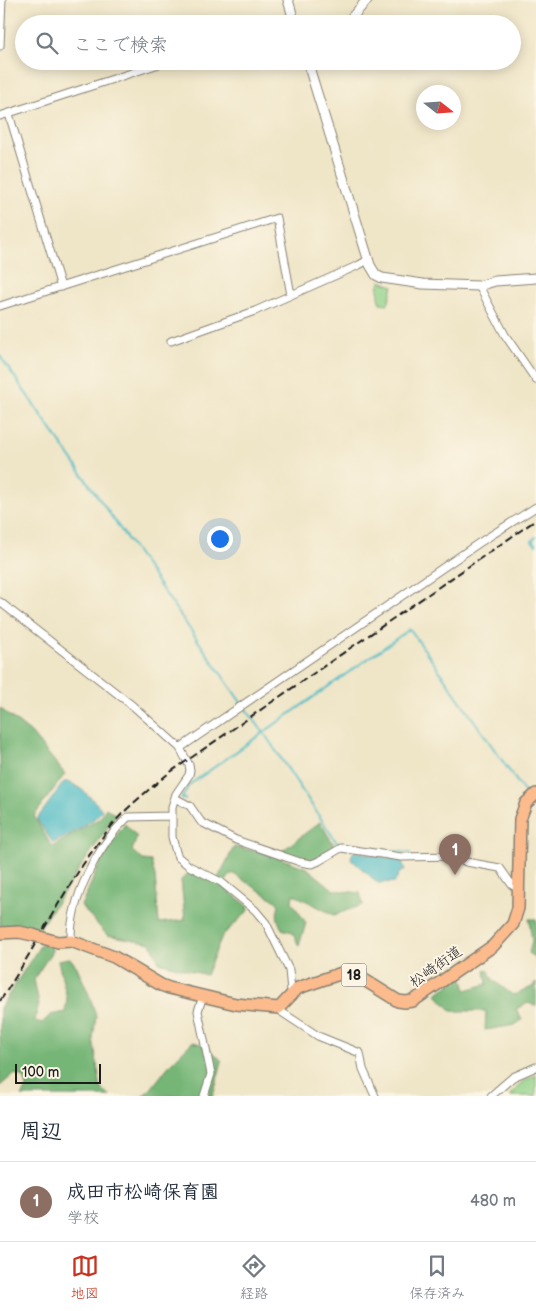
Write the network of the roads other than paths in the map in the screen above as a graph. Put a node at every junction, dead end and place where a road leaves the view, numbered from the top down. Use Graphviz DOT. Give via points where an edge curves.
graph roads {
  1 [pos="2,0"];
  2 [pos="288,0"];
  3 [pos="367,0"];
  4 [pos="292,15"];
  5 [pos="354,15"];
  6 [pos="0,46"];
  7 [pos="141,70"];
  8 [pos="312,70"];
  9 [pos="9,114"];
  10 [pos="0,116"];
  11 [pos="368,260"];
  12 [pos="536,278"];
  13 [pos="479,286"];
  14 [pos="61,287"];
  15 [pos="291,295"];
  16 [pos="0,306"];
  17 [pos="171,341"];
  18 [pos="536,380"];
  19 [pos="536,506"];
  20 [pos="0,602"];
  21 [pos="180,748"];
  22 [pos="536,794"];
  23 [pos="175,798"];
  24 [pos="171,816"];
  25 [pos="519,889"];
  26 [pos="0,933"];
  27 [pos="71,942"];
  28 [pos="294,992"];
  29 [pos="202,996"];
  30 [pos="279,1008"];
  31 [pos="536,1067"];
  32 [pos="204,1096"];
  33 [pos="375,1096"];
  34 [pos="491,1096"];
  1 -- 6 [label="street"];
  2 -- 4 [label="street"];
  3 -- 5 [label="street"];
  7 -- 9 [label="street"];
  8 -- 11 [label="street"];
  9 -- 10 [label="street"];
  9 -- 14 [label="street"];
  11 -- 13 [label="street" via="376,275 388,280"];
  11 -- 15 [label="street"];
  12 -- 13 [label="street" via="495,281"];
  13 -- 18 [label="street" via="505,335"];
  14 -- 15 [label="street" via="277,218"];
  14 -- 16 [label="street"];
  15 -- 17 [label="street"];
  19 -- 21 [label="street"];
  20 -- 21 [label="street" via="133,706"];
  21 -- 23 [label="street" via="190,773"];
  22 -- 25 [label="main road, 松崎街道 / 18" via="526,803 520,819"];
  23 -- 24 [label="street"];
  23 -- 25 [label="street" via="190,806 201,822 236,840 300,862 312,864 341,848 402,857 458,856 466,862 500,868 512,885"];
  24 -- 27 [label="street" via="128,817 121,823 100,850 76,901"];
  24 -- 28 [label="street" via="178,856 221,882 255,910 266,923 289,970 290,987"];
  25 -- 28 [label="main road, 松崎街道 / 18" via="517,915 506,934 413,1001 398,1001 358,976 347,973 316,981"];
  26 -- 27 [label="main road, bridge" via="19,932"];
  27 -- 29 [label="main road" via="114,957 161,985"];
  28 -- 30 [label="main road, 松崎街道 / 18"];
  29 -- 30 [label="main road" via="236,1004"];
  29 -- 32 [label="street" via="198,1011 210,1074"];
  30 -- 33 [label="street" via="318,1036 360,1053"];
  31 -- 34 [label="street" via="513,1077"];
}
